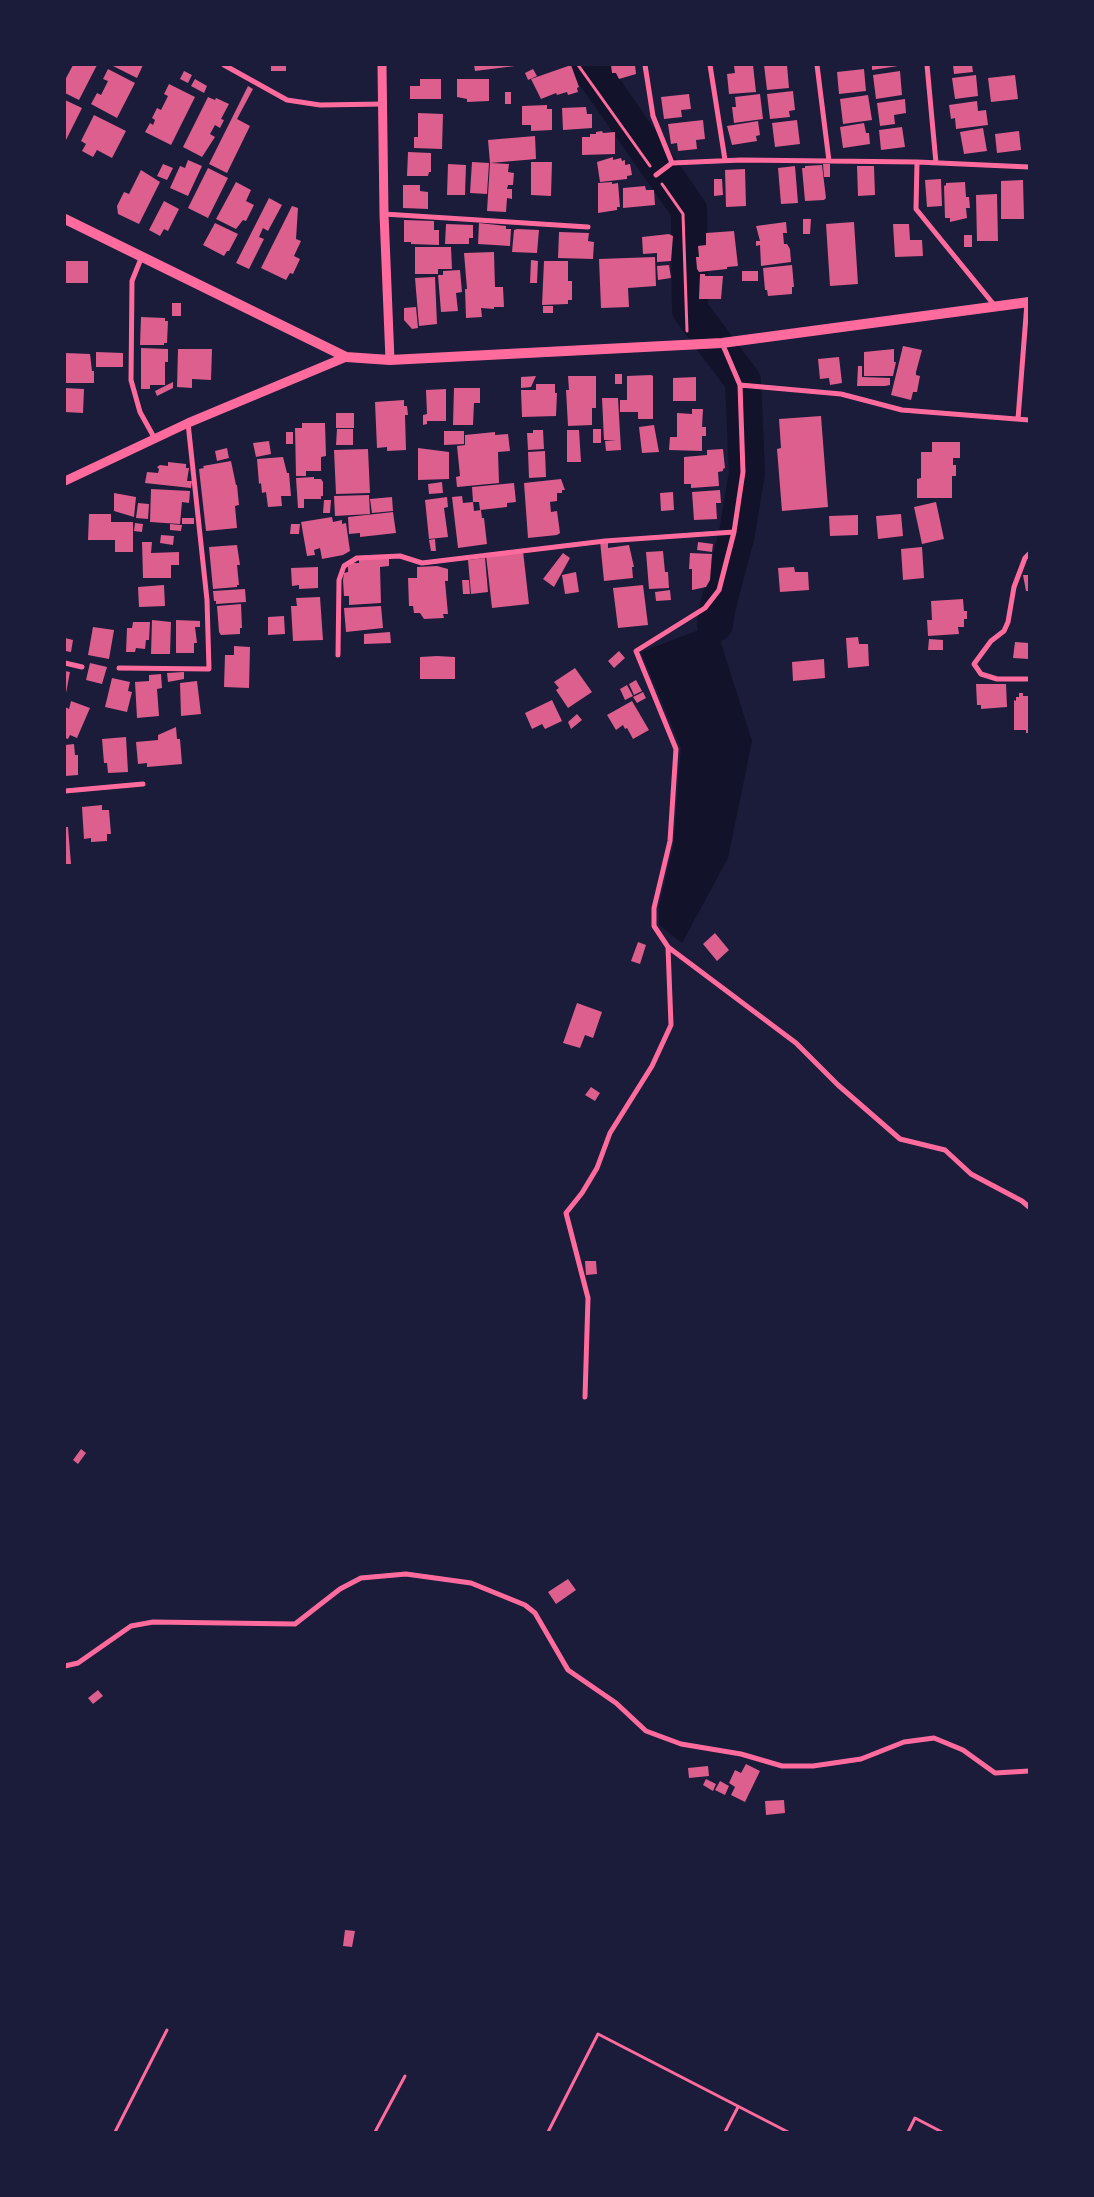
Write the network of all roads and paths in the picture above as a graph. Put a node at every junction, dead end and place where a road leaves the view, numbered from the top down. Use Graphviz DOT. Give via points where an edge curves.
graph roads {
  1 [pos="224,65"];
  2 [pos="382,65"];
  3 [pos="646,65"];
  4 [pos="710,65"];
  5 [pos="817,65"];
  6 [pos="927,65"];
  7 [pos="383,104"];
  8 [pos="725,160"];
  9 [pos="829,161"];
  10 [pos="917,162"];
  11 [pos="672,163"];
  12 [pos="936,163"];
  13 [pos="1029,167"];
  14 [pos="656,175"];
  15 [pos="384,214"];
  16 [pos="65,219"];
  17 [pos="588,227"];
  18 [pos="142,256"];
  19 [pos="1028,302"];
  20 [pos="995,306"];
  21 [pos="685,309"];
  22 [pos="722,344"];
  23 [pos="688,345"];
  24 [pos="346,357"];
  25 [pos="390,360"];
  26 [pos="740,385"];
  27 [pos="1018,420"];
  28 [pos="1029,420"];
  29 [pos="188,424"];
  30 [pos="155,439"];
  31 [pos="65,482"];
  32 [pos="734,532"];
  33 [pos="1029,554"];
  34 [pos="338,655"];
  35 [pos="65,663"];
  36 [pos="82,667"];
  37 [pos="119,668"];
  38 [pos="1029,679"];
  39 [pos="143,784"];
  40 [pos="65,791"];
  41 [pos="668,947"];
  42 [pos="1029,1207"];
  43 [pos="585,1397"];
  44 [pos="65,1666"];
  45 [pos="1029,1771"];
  46 [pos="168,2030"];
  47 [pos="405,2076"];
  48 [pos="738,2106"];
  49 [pos="115,2132"];
  50 [pos="375,2132"];
  51 [pos="548,2132"];
  52 [pos="725,2132"];
  53 [pos="788,2132"];
  54 [pos="908,2132"];
  55 [pos="942,2132"];
  1 -- 7 [label="street" via="287,100 320,105"];
  2 -- 7 [label="street"];
  3 -- 11 [label="street" via="653,116"];
  4 -- 8 [label="street"];
  5 -- 9 [label="street"];
  6 -- 12 [label="street"];
  7 -- 15 [label="street"];
  8 -- 9 [label="street"];
  8 -- 11 [label="street"];
  9 -- 10 [label="street"];
  10 -- 12 [label="street"];
  10 -- 20 [label="street" via="916,209"];
  11 -- 14 [label="street"];
  12 -- 13 [label="street"];
  15 -- 17 [label="street"];
  15 -- 25 [label="street"];
  16 -- 18 [label="main road"];
  18 -- 24 [label="main road"];
  18 -- 30 [label="street" via="132,281 132,380 140,412"];
  19 -- 20 [label="main road"];
  19 -- 27 [label="street"];
  20 -- 22 [label="main road"];
  21 -- 23 [label="path"];
  22 -- 23 [label="main road"];
  22 -- 26 [label="street"];
  23 -- 25 [label="main road"];
  24 -- 25 [label="main road"];
  24 -- 29 [label="street"];
  26 -- 27 [label="street" via="841,394 902,410"];
  26 -- 32 [label="street" via="743,472"];
  27 -- 28 [label="street"];
  29 -- 30 [label="street"];
  29 -- 37 [label="street" via="208,600 209,668"];
  30 -- 31 [label="street"];
  32 -- 34 [label="street" via="605,540 422,563 400,556 357,558 344,566 339,580"];
  32 -- 41 [label="street" via="718,590 705,608 636,651 676,749 670,842 654,908 654,926"];
  33 -- 38 [label="street" via="1024,558 1014,587 1004,631 991,640 974,664 981,674 997,679"];
  35 -- 36 [label="street"];
  39 -- 40 [label="street"];
  41 -- 42 [label="street" via="796,1043 900,1139 945,1150 972,1174"];
  41 -- 43 [label="street" via="671,1025 652,1066 610,1133 597,1168 566,1214 588,1298"];
  44 -- 45 [label="street" via="78,1663 131,1626 152,1622 295,1624 340,1589 361,1578 406,1574 471,1583 524,1605 534,1613 568,1670 616,1703 646,1731 682,1744 741,1754 782,1766 813,1766 861,1759 904,1742 934,1738 963,1750 995,1773"];
  46 -- 49 [label="path"];
  47 -- 50 [label="path"];
  48 -- 51 [label="path" via="598,2034"];
  48 -- 52 [label="path"];
  48 -- 53 [label="path"];
  54 -- 55 [label="path" via="914,2118"];
}
